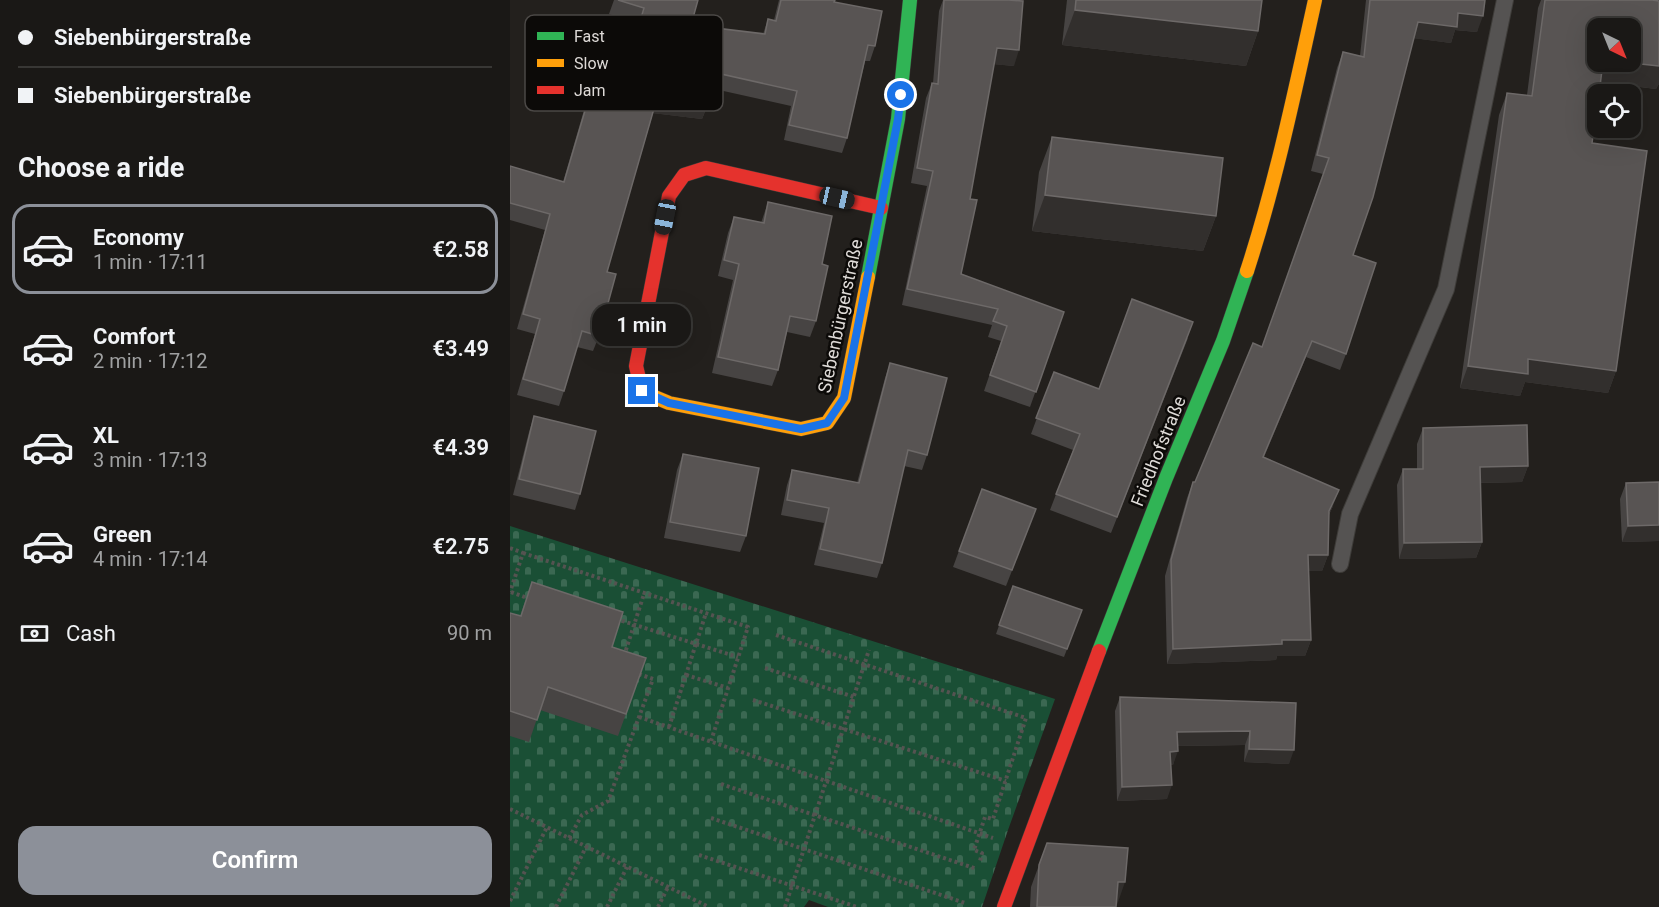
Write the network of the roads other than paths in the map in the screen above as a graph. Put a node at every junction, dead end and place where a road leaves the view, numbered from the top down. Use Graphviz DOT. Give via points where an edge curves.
graph roads {
  1 [pos="910,0"];
  2 [pos="1315,0"];
  3 [pos="1505,0"];
  4 [pos="881,208"];
  5 [pos="1340,564"];
  6 [pos="1005,907"];
  1 -- 4 [label="street, Siebenbürgerstraße" via="898,119"];
  2 -- 6 [label="street, Friedhofstraße" via="1261,228 1223,340 1091,671"];
  3 -- 5 [label="lane" via="1446,289 1350,514"];
  4 -- 4 [label="street, Siebenbürgerstraße" via="706,168 684,175 669,196 664,219 636,366 642,391 669,403 801,429 827,423 844,398"];
}
